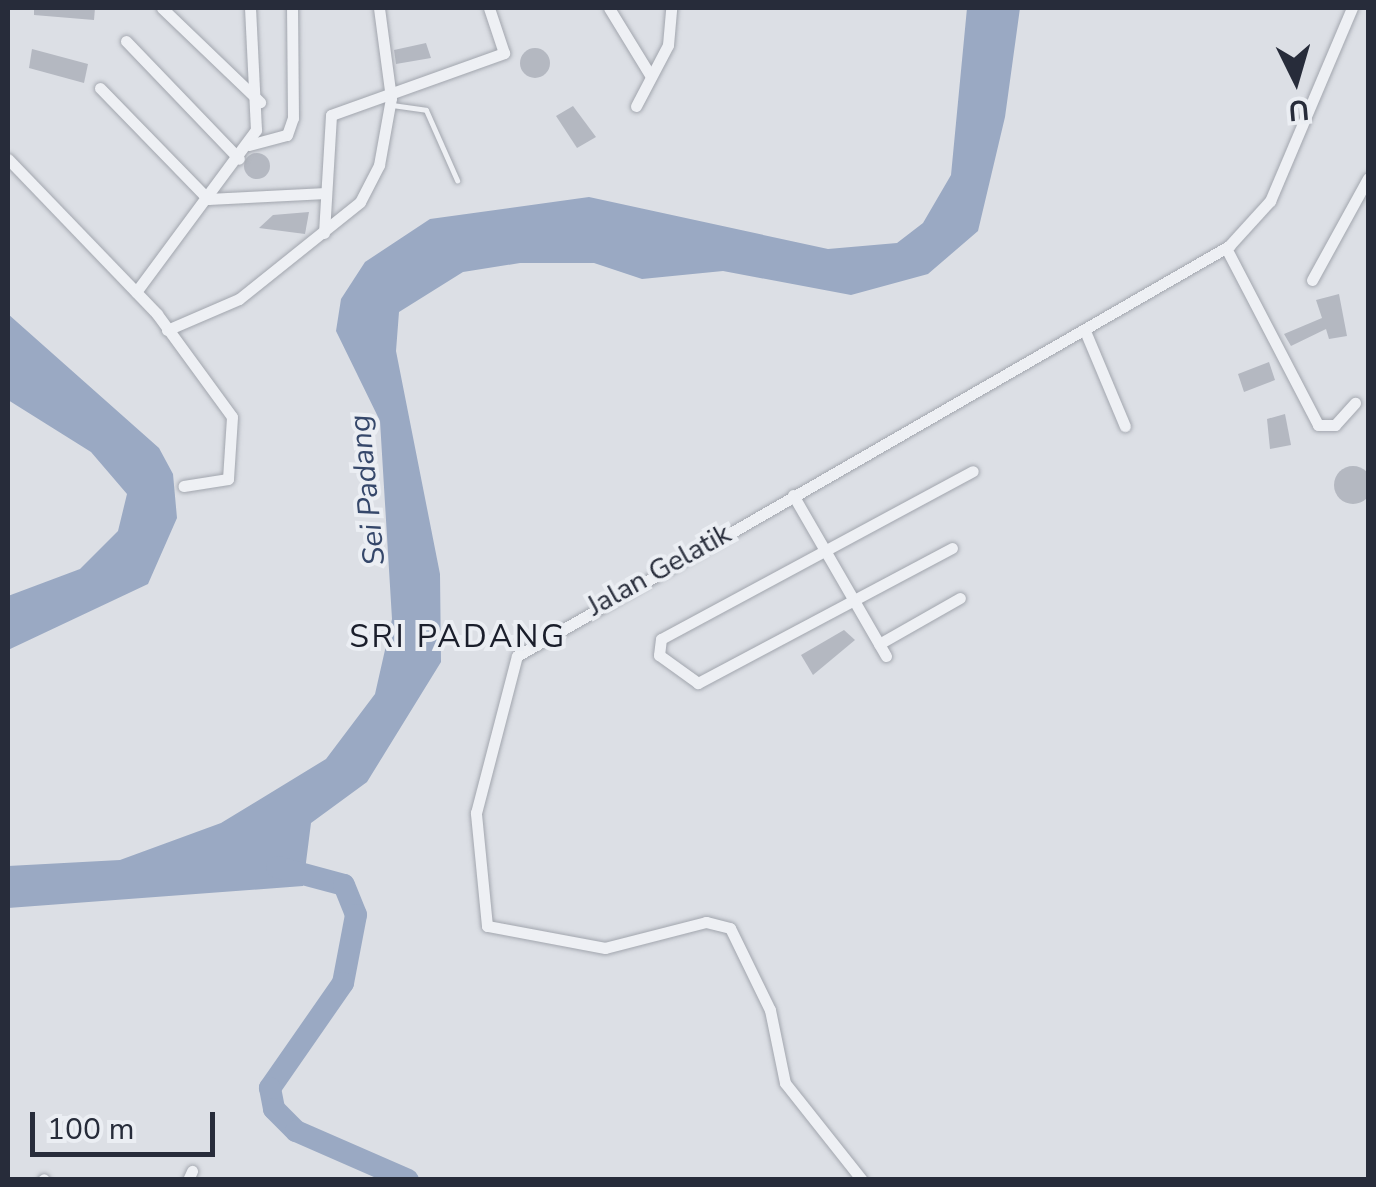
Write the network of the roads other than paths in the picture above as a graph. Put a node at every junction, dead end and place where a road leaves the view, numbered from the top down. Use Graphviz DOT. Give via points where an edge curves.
graph roads {
  1 [pos="162,8"];
  2 [pos="250,8"];
  3 [pos="292,8"];
  4 [pos="379,8"];
  5 [pos="489,8"];
  6 [pos="609,8"];
  7 [pos="671,8"];
  8 [pos="1352,8"];
  9 [pos="126,41"];
  10 [pos="650,76"];
  11 [pos="100,88"];
  12 [pos="392,90"];
  13 [pos="260,103"];
  14 [pos="390,105"];
  15 [pos="636,106"];
  16 [pos="249,145"];
  17 [pos="8,159"];
  18 [pos="239,159"];
  19 [pos="1368,178"];
  20 [pos="457,180"];
  21 [pos="326,193"];
  22 [pos="208,199"];
  23 [pos="324,233"];
  24 [pos="1226,248"];
  25 [pos="1312,280"];
  26 [pos="136,292"];
  27 [pos="167,330"];
  28 [pos="1085,331"];
  29 [pos="1355,403"];
  30 [pos="1124,426"];
  31 [pos="973,471"];
  32 [pos="184,486"];
  33 [pos="793,495"];
  34 [pos="952,548"];
  35 [pos="826,552"];
  36 [pos="960,598"];
  37 [pos="853,599"];
  38 [pos="879,644"];
  39 [pos="886,656"];
  40 [pos="862,1180"];
  1 -- 13 [label="street"];
  2 -- 13 [label="street"];
  3 -- 16 [label="street" via="293,118 286,134"];
  4 -- 12 [label="street"];
  5 -- 12 [label="street" via="504,52"];
  6 -- 10 [label="street"];
  7 -- 10 [label="street" via="668,46"];
  8 -- 24 [label="street, Jalan Gelatik" via="1270,201"];
  9 -- 18 [label="street"];
  10 -- 15 [label="street"];
  11 -- 22 [label="street"];
  12 -- 14 [label="street"];
  12 -- 21 [label="street" via="331,115"];
  13 -- 16 [label="street"];
  14 -- 20 [label="lane" via="426,110"];
  14 -- 23 [label="street" via="379,166 360,202"];
  16 -- 18 [label="street"];
  17 -- 26 [label="street"];
  18 -- 22 [label="street"];
  19 -- 25 [label="street"];
  21 -- 22 [label="street"];
  21 -- 23 [label="street"];
  22 -- 26 [label="street"];
  23 -- 27 [label="street" via="240,299"];
  24 -- 28 [label="street, Jalan Gelatik"];
  24 -- 29 [label="street" via="1318,425 1335,424"];
  26 -- 27 [label="street"];
  27 -- 32 [label="street" via="235,424 228,479"];
  28 -- 30 [label="street"];
  28 -- 33 [label="street, Jalan Gelatik"];
  31 -- 35 [label="street"];
  33 -- 35 [label="street"];
  33 -- 40 [label="street, Jalan Gelatik" via="517,656 485,752 478,887 487,926 512,938 605,948 706,922 730,928 770,1010 784,1083"];
  34 -- 37 [label="street"];
  35 -- 37 [label="street"];
  35 -- 37 [label="street" via="661,639 659,655 698,682"];
  36 -- 38 [label="street"];
  37 -- 38 [label="street"];
  38 -- 39 [label="street"];
}
